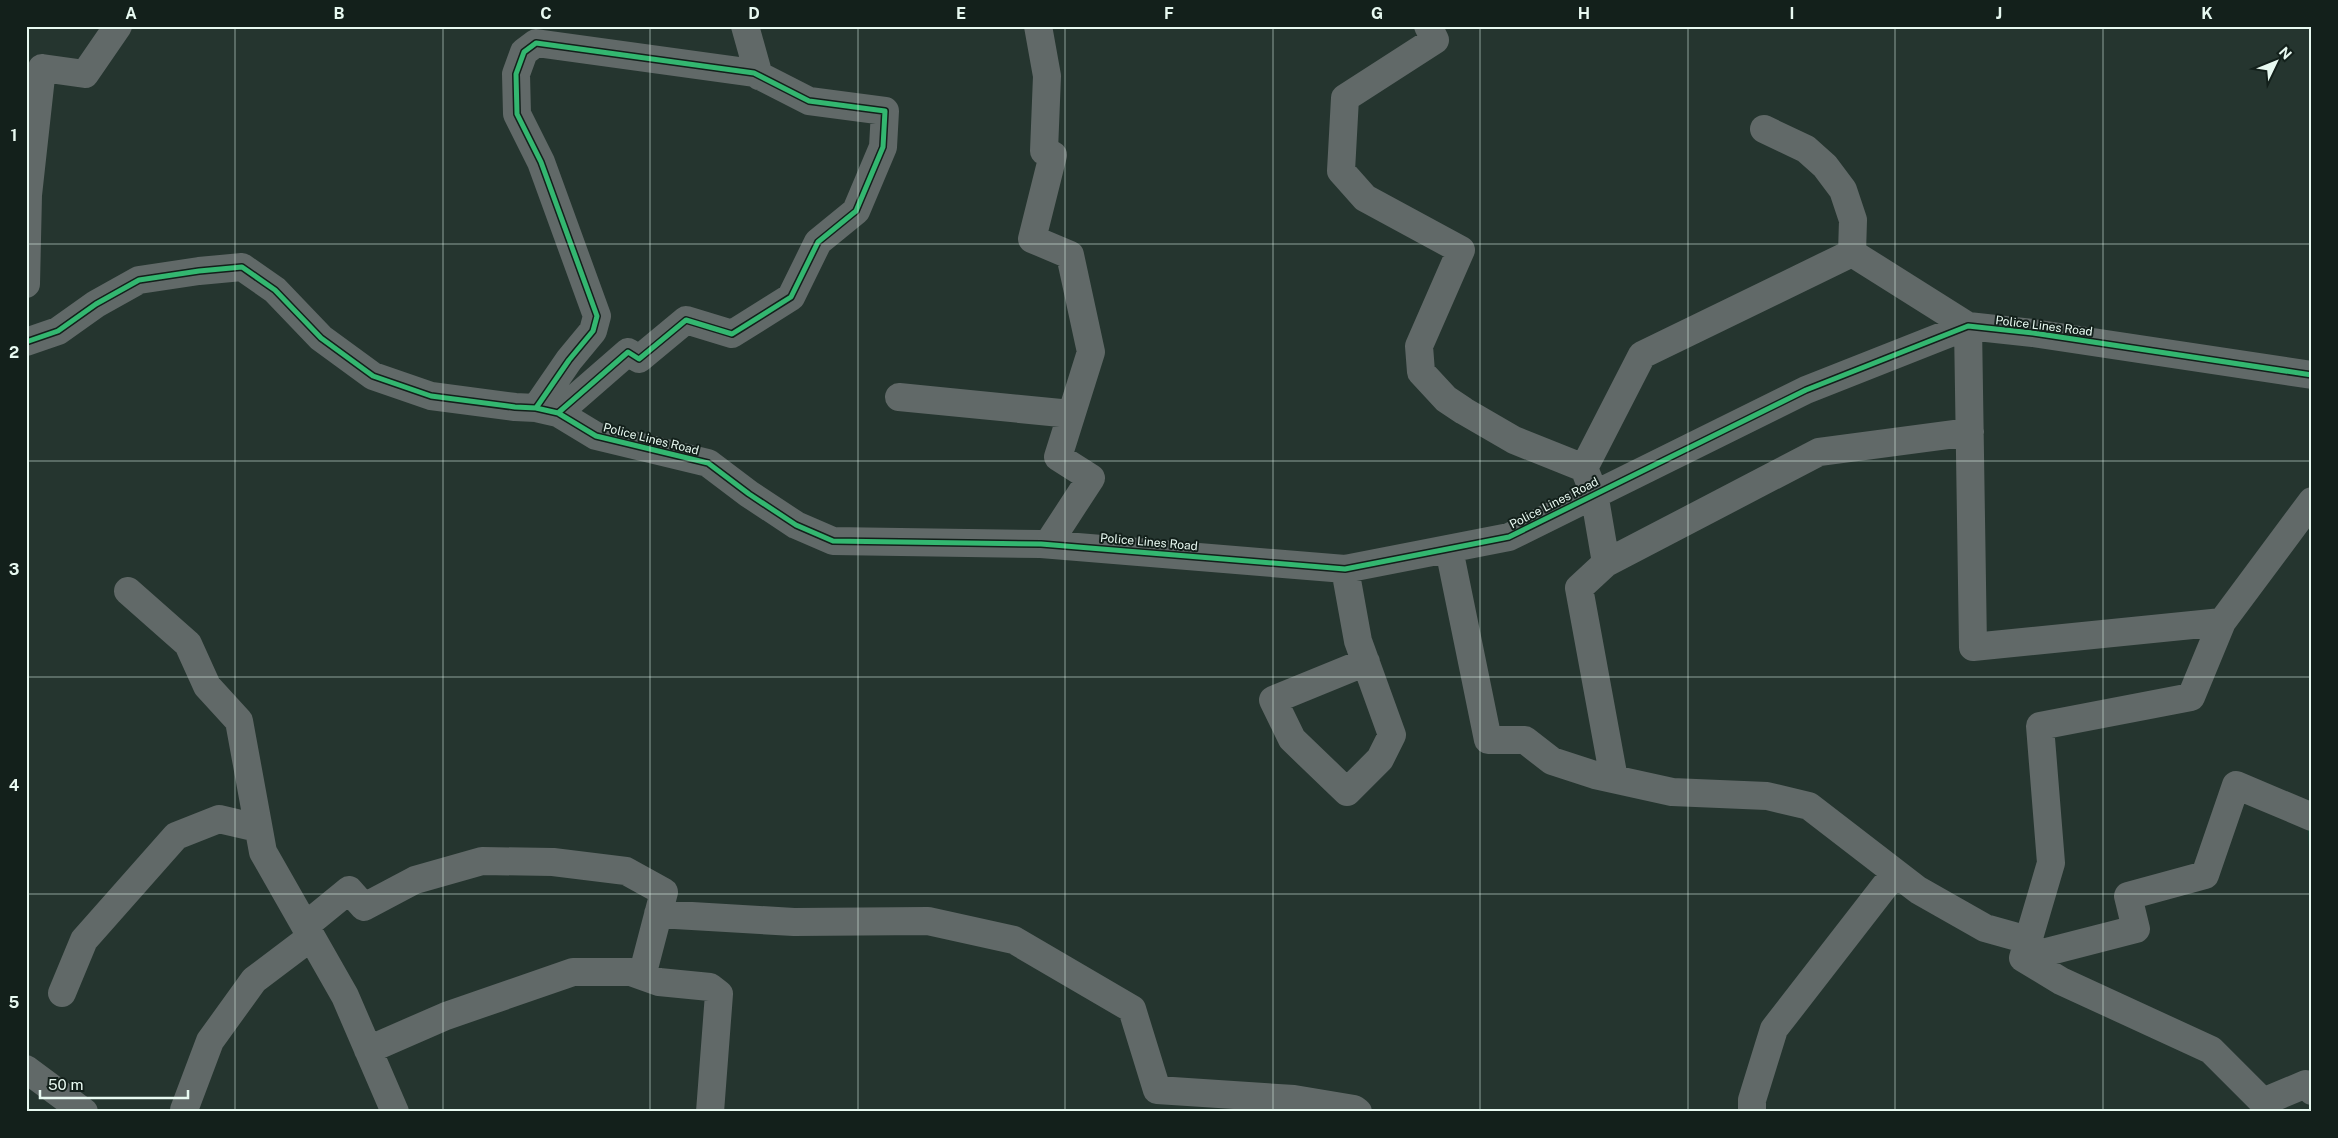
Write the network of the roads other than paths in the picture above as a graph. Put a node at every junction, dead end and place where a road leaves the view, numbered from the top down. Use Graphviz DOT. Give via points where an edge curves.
graph roads {
  1 [pos="118,26"];
  2 [pos="745,26"];
  3 [pos="1038,26"];
  4 [pos="1428,26"];
  5 [pos="759,76"];
  6 [pos="1764,129"];
  7 [pos="1852,253"];
  8 [pos="26,284"];
  9 [pos="1968,326"];
  10 [pos="26,342"];
  11 [pos="2312,375"];
  12 [pos="898,397"];
  13 [pos="547,411"];
  14 [pos="1071,414"];
  15 [pos="1970,432"];
  16 [pos="1584,468"];
  17 [pos="1594,493"];
  18 [pos="2312,501"];
  19 [pos="1048,544"];
  20 [pos="1449,549"];
  21 [pos="1606,562"];
  22 [pos="1345,569"];
  23 [pos="128,591"];
  24 [pos="2222,622"];
  25 [pos="1366,662"];
  26 [pos="1614,779"];
  27 [pos="2312,817"];
  28 [pos="258,828"];
  29 [pos="1895,872"];
  30 [pos="658,914"];
  31 [pos="308,932"];
  32 [pos="2026,949"];
  33 [pos="642,976"];
  34 [pos="62,993"];
  35 [pos="368,1050"];
  36 [pos="26,1068"];
  37 [pos="2312,1091"];
  38 [pos="184,1110"];
  39 [pos="84,1112"];
  40 [pos="395,1112"];
  41 [pos="710,1112"];
  42 [pos="1358,1112"];
  43 [pos="1752,1112"];
  1 -- 8 [label="street" via="85,74 42,68 28,196"];
  2 -- 5 [label="street"];
  3 -- 14 [label="street" via="1047,76 1044,151 1053,155 1032,239 1070,255 1091,352"];
  4 -- 16 [label="street" via="1435,40 1345,98 1341,171 1365,198 1460,250 1419,346 1421,372 1446,399 1464,411 1514,440"];
  5 -- 13 [label="street" via="536,42 524,52 516,74 517,114 541,162 597,316 593,331 569,360"];
  5 -- 13 [label="street" via="809,101 885,111 883,148 856,211 818,242 791,297 732,334 686,320 639,359 628,352"];
  6 -- 7 [label="street" via="1806,149 1825,166 1843,190 1852,220"];
  7 -- 9 [label="street"];
  7 -- 16 [label="street" via="1642,355"];
  9 -- 11 [label="street, Police Lines Road"];
  9 -- 15 [label="street"];
  9 -- 17 [label="street, Police Lines Road" via="1806,390"];
  10 -- 13 [label="street, Police Lines Road" via="58,331 96,304 139,280 242,267 275,290 322,338 372,376 431,396"];
  12 -- 14 [label="street"];
  13 -- 19 [label="street, Police Lines Road" via="596,436 708,463 748,494 796,524 832,541"];
  14 -- 19 [label="street" via="1058,458 1091,478"];
  15 -- 21 [label="street" via="1819,452"];
  15 -- 24 [label="street" via="1973,647"];
  16 -- 17 [label="street"];
  17 -- 20 [label="street, Police Lines Road" via="1509,537"];
  17 -- 21 [label="street"];
  18 -- 24 [label="street"];
  19 -- 22 [label="street, Police Lines Road"];
  20 -- 22 [label="street, Police Lines Road"];
  20 -- 26 [label="street" via="1488,740 1525,740 1552,761"];
  21 -- 26 [label="street" via="1579,588"];
  22 -- 25 [label="street" via="1358,641"];
  23 -- 28 [label="street" via="188,644 207,686 239,721"];
  24 -- 32 [label="street" via="2191,697 2040,726 2051,863"];
  25 -- 25 [label="street" via="1273,700 1292,739 1347,792 1380,759 1392,734"];
  26 -- 29 [label="street" via="1672,792 1767,796 1809,806"];
  27 -- 32 [label="street" via="2236,785 2205,875 2128,896 2136,929"];
  28 -- 31 [label="street" via="263,852"];
  28 -- 34 [label="street" via="219,819 176,836 84,940"];
  29 -- 32 [label="street" via="1918,890"];
  29 -- 43 [label="street" via="1774,1030 1752,1100"];
  30 -- 31 [label="street" via="664,892 626,871 553,862 482,861 416,880 364,907 349,890"];
  30 -- 33 [label="street"];
  30 -- 42 [label="street" via="794,922 928,921 1014,940 1132,1009 1157,1090 1294,1099"];
  31 -- 35 [label="street" via="345,996"];
  31 -- 38 [label="street" via="254,980 210,1042"];
  32 -- 37 [label="street" via="2061,981 2211,1050 2263,1102 2306,1084"];
  33 -- 35 [label="street" via="631,972 573,972 446,1016"];
  33 -- 41 [label="street" via="659,982 710,987 719,994"];
  35 -- 40 [label="street"];
  36 -- 39 [label="street"];
}
